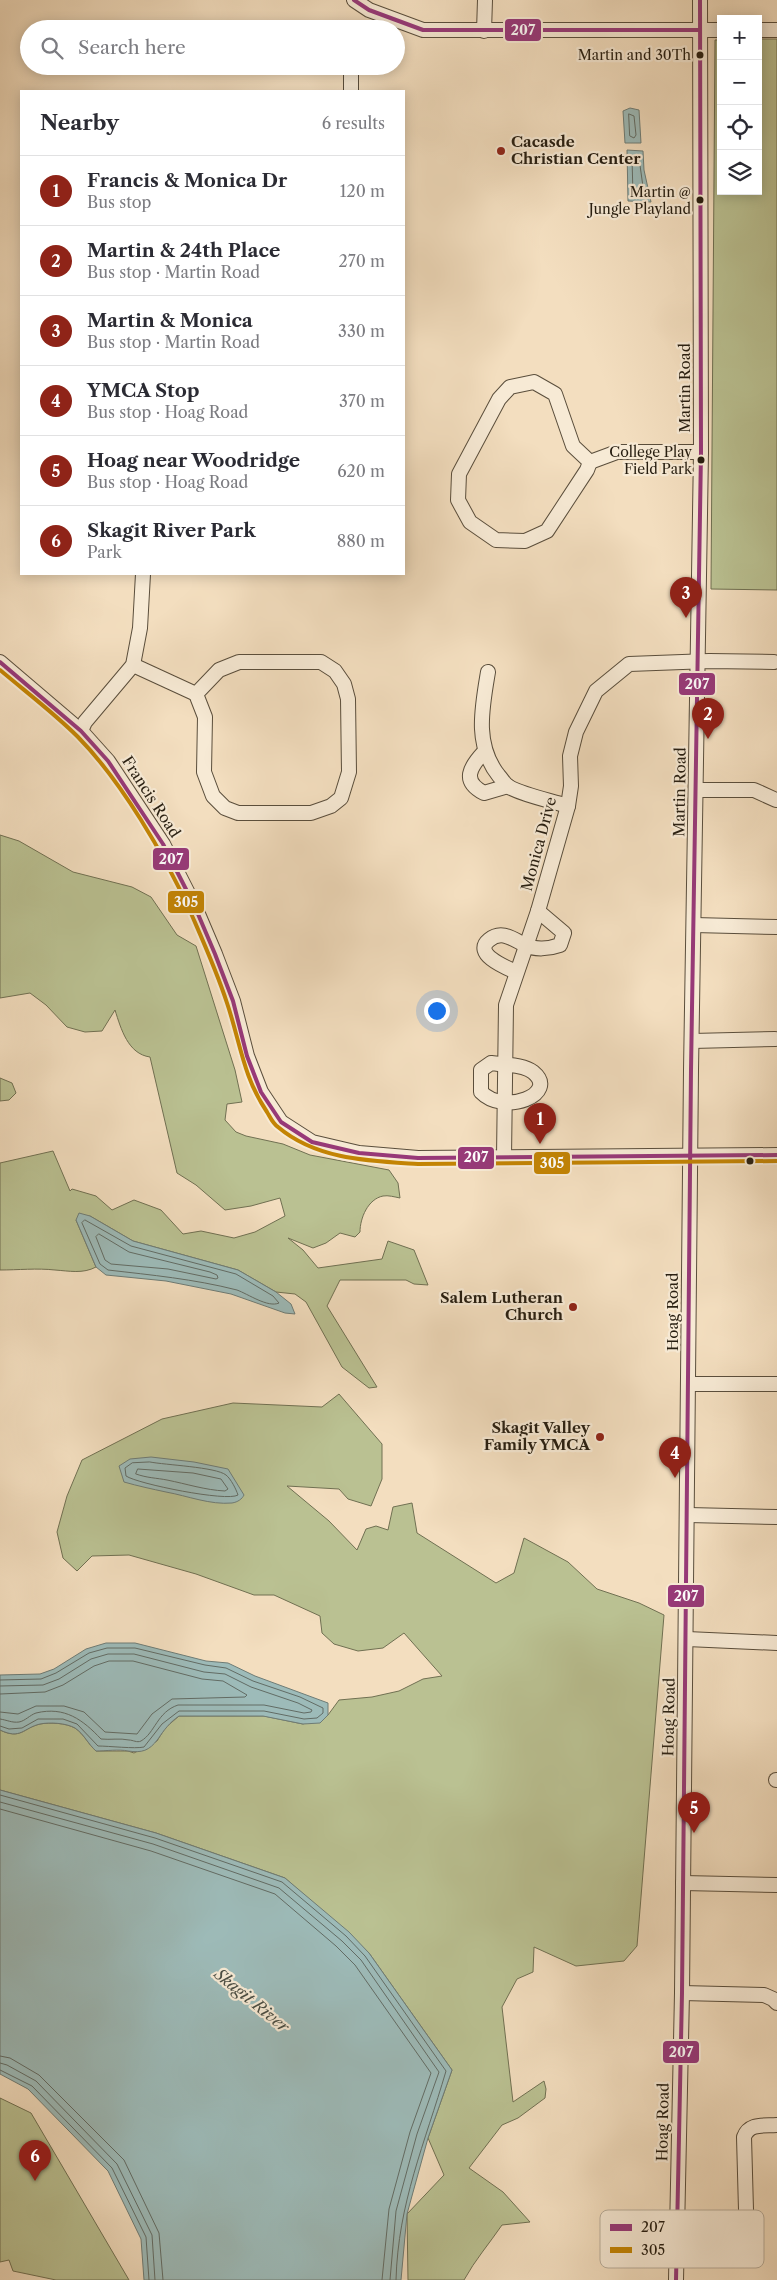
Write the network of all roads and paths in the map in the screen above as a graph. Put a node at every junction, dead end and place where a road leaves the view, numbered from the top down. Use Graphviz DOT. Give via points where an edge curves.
graph roads {
  1 [pos="354,0"];
  2 [pos="485,0"];
  3 [pos="700,0"];
  4 [pos="396,20"];
  5 [pos="405,23"];
  6 [pos="699,30"];
  7 [pos="717,30"];
  8 [pos="762,30"];
  9 [pos="777,30"];
  10 [pos="484,31"];
  11 [pos="351,75"];
  12 [pos="351,90"];
  13 [pos="701,452"];
  14 [pos="590,462"];
  15 [pos="143,575"];
  16 [pos="0,662"];
  17 [pos="698,662"];
  18 [pos="774,662"];
  19 [pos="133,665"];
  20 [pos="488,672"];
  21 [pos="196,694"];
  22 [pos="81,731"];
  23 [pos="484,752"];
  24 [pos="508,786"];
  25 [pos="696,790"];
  26 [pos="776,800"];
  27 [pos="568,806"];
  28 [pos="538,911"];
  29 [pos="694,925"];
  30 [pos="777,926"];
  31 [pos="526,946"];
  32 [pos="516,972"];
  33 [pos="775,1039"];
  34 [pos="692,1041"];
  35 [pos="505,1065"];
  36 [pos="504,1104"];
  37 [pos="691,1155"];
  38 [pos="777,1155"];
  39 [pos="504,1157"];
  40 [pos="689,1384"];
  41 [pos="777,1384"];
  42 [pos="688,1515"];
  43 [pos="777,1517"];
  44 [pos="687,1639"];
  45 [pos="777,1644"];
  46 [pos="683,1883"];
  47 [pos="777,1885"];
  48 [pos="682,1994"];
  49 [pos="777,2003"];
  50 [pos="777,2125"];
  51 [pos="677,2210"];
  52 [pos="746,2210"];
  1 -- 4 [label="street" via="369,10"];
  2 -- 10 [label="street"];
  3 -- 6 [label="street, Martin Road"];
  5 -- 10 [label="street" via="423,30"];
  6 -- 7 [label="street"];
  6 -- 10 [label="street"];
  6 -- 13 [label="street, Martin Road"];
  8 -- 9 [label="street"];
  11 -- 12 [label="street"];
  13 -- 14 [label="street" via="617,452"];
  13 -- 17 [label="street, Martin Road"];
  14 -- 14 [label="street" via="547,531 524,541 496,540 470,522 458,500 459,474 499,399 510,387 534,382 555,394 574,446"];
  15 -- 19 [label="street" via="140,628"];
  16 -- 22 [label="street, Francis Road"];
  17 -- 18 [label="street, Monica Drive"];
  17 -- 25 [label="street, Martin Road"];
  17 -- 27 [label="street, Monica Drive" via="629,664 596,691 576,732 570,756"];
  19 -- 21 [label="street"];
  19 -- 22 [label="street"];
  20 -- 23 [label="street" via="483,702"];
  21 -- 21 [label="street" via="205,717 204,772 213,796 225,808 238,814 311,813 331,806 341,798 349,772 348,699 344,684 335,671 321,662 239,662 219,670"];
  22 -- 39 [label="street, Francis Road" via="108,761 163,844 215,954 261,1092 281,1122 312,1142 359,1153 418,1158"];
  23 -- 24 [label="street"];
  23 -- 24 [label="street" via="471,767 469,778 473,788 484,793"];
  24 -- 27 [label="street"];
  25 -- 26 [label="street" via="754,790"];
  25 -- 29 [label="street, Martin Road"];
  27 -- 28 [label="street, Monica Drive"];
  28 -- 31 [label="street, Monica Drive"];
  28 -- 31 [label="street, Monica Drive" via="564,933 560,946 550,949"];
  29 -- 30 [label="street"];
  29 -- 34 [label="street, Martin Road"];
  31 -- 32 [label="street, Monica Drive"];
  31 -- 32 [label="street, Monica Drive" via="515,938 496,936 485,946 488,957"];
  32 -- 35 [label="street, Monica Drive" via="506,1005"];
  33 -- 34 [label="street"];
  34 -- 37 [label="street, Martin Road"];
  35 -- 36 [label="street, Monica Drive"];
  35 -- 36 [label="street" via="491,1062 481,1070 480,1081 481,1092 486,1097"];
  35 -- 36 [label="street" via="533,1072 540,1086 536,1095 528,1100"];
  36 -- 39 [label="street, Monica Drive"];
  37 -- 38 [label="street"];
  37 -- 39 [label="street"];
  37 -- 40 [label="street, Hoag Road"];
  40 -- 41 [label="street"];
  40 -- 42 [label="street, Hoag Road"];
  42 -- 43 [label="street"];
  42 -- 44 [label="street, Hoag Road"];
  44 -- 45 [label="street"];
  44 -- 46 [label="street, Hoag Road"];
  46 -- 47 [label="street"];
  46 -- 48 [label="street, Hoag Road"];
  48 -- 49 [label="street" via="764,1996"];
  48 -- 51 [label="street, Hoag Road"];
  50 -- 52 [label="street" via="753,2126 744,2137"];
}
